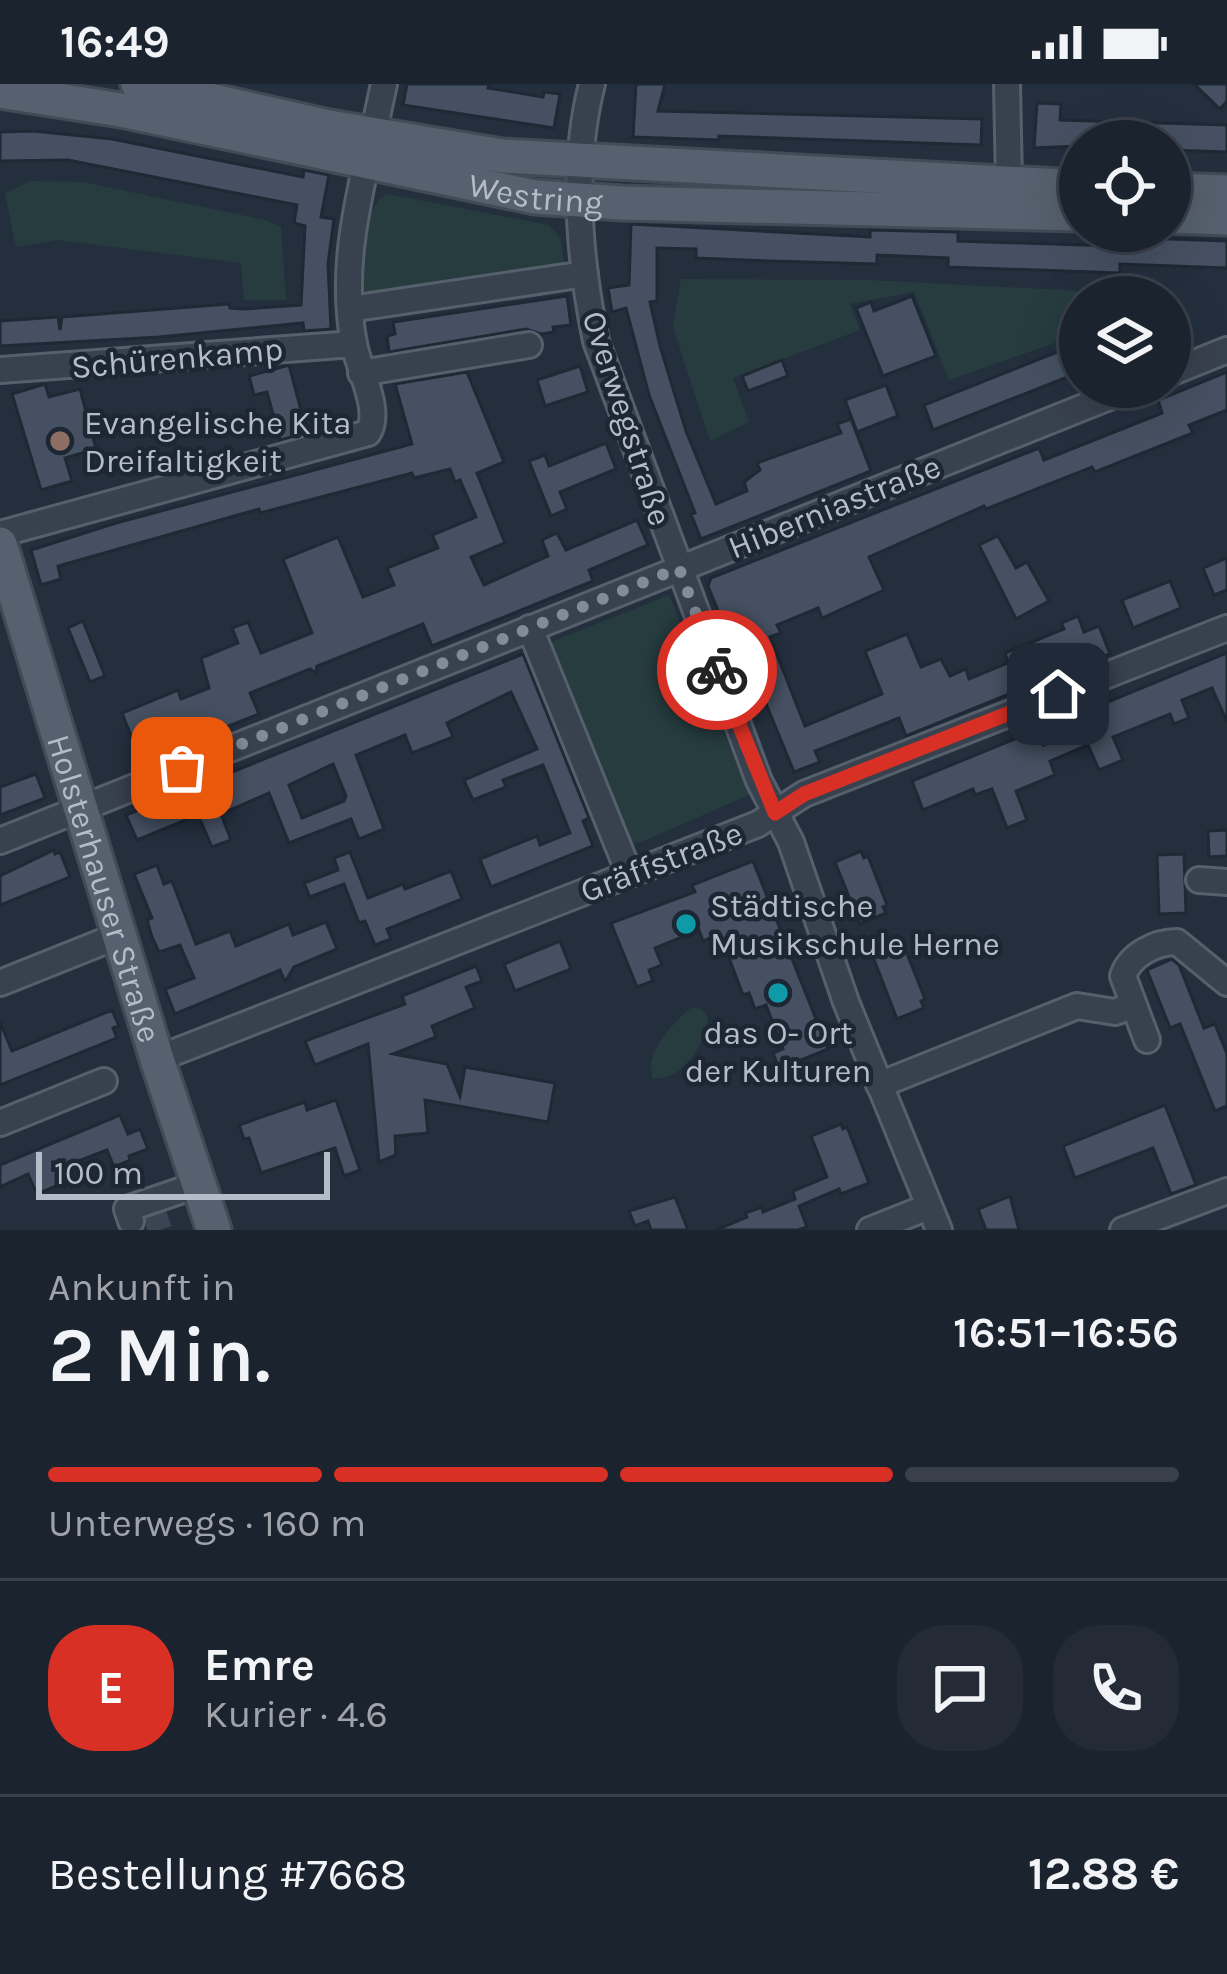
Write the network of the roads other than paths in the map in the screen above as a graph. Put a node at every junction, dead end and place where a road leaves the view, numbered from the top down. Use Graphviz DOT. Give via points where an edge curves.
graph roads {
  1 [pos="138,84"];
  2 [pos="384,84"];
  3 [pos="592,84"];
  4 [pos="1007,84"];
  5 [pos="2,92"];
  6 [pos="370,147"];
  7 [pos="580,161"];
  8 [pos="1009,184"];
  9 [pos="1059,186"];
  10 [pos="1191,191"];
  11 [pos="1227,192"];
  12 [pos="581,202"];
  13 [pos="1059,213"];
  14 [pos="1191,217"];
  15 [pos="1227,218"];
  16 [pos="585,274"];
  17 [pos="350,309"];
  18 [pos="354,344"];
  19 [pos="529,344"];
  20 [pos="1227,350"];
  21 [pos="1191,365"];
  22 [pos="0,370"];
  23 [pos="362,373"];
  24 [pos="1081,408"];
  25 [pos="0,534"];
  26 [pos="0,544"];
  27 [pos="679,568"];
  28 [pos="530,628"];
  29 [pos="1227,628"];
  30 [pos="82,808"];
  31 [pos="775,813"];
  32 [pos="0,841"];
  33 [pos="629,873"];
  34 [pos="1199,880"];
  35 [pos="1227,882"];
  36 [pos="120,935"];
  37 [pos="0,983"];
  38 [pos="1227,983"];
  39 [pos="1133,1005"];
  40 [pos="1147,1040"];
  41 [pos="158,1059"];
  42 [pos="104,1081"];
  43 [pos="879,1085"];
  44 [pos="0,1123"];
  45 [pos="200,1184"];
  46 [pos="1227,1191"];
  47 [pos="145,1211"];
  48 [pos="934,1219"];
  49 [pos="214,1230"];
  50 [pos="870,1230"];
  51 [pos="1123,1230"];
  1 -- 6 [label="main road, Westring"];
  2 -- 6 [label="street"];
  3 -- 7 [label="street, Overwegstraße"];
  4 -- 8 [label="street"];
  5 -- 6 [label="main road, Westring"];
  6 -- 7 [label="main road, Westring"];
  6 -- 12 [label="main road, Westring" via="487,189"];
  6 -- 17 [label="street" via="349,242"];
  7 -- 8 [label="main road, Westring"];
  7 -- 12 [label="street, Overwegstraße"];
  8 -- 9 [label="main road, Westring"];
  10 -- 11 [label="main road"];
  12 -- 13 [label="main road, Westring"];
  12 -- 16 [label="street, Overwegstraße"];
  14 -- 15 [label="main road"];
  16 -- 17 [label="street, Overwegstraße"];
  16 -- 27 [label="street, Overwegstraße" via="596,341"];
  17 -- 18 [label="street"];
  18 -- 22 [label="street, Schürenkamp"];
  18 -- 23 [label="street"];
  19 -- 23 [label="street"];
  20 -- 21 [label="street"];
  23 -- 25 [label="street" via="373,416 362,436"];
  24 -- 27 [label="street, Hiberniastraße"];
  26 -- 30 [label="main road, Holsterhauser Straße"];
  27 -- 28 [label="street, Hiberniastraße"];
  27 -- 31 [label="street, Overwegstraße"];
  28 -- 30 [label="street, Hiberniastraße"];
  28 -- 33 [label="street"];
  29 -- 31 [label="street, Gräffstraße" via="804,794"];
  30 -- 32 [label="street, Hiberniastraße"];
  30 -- 36 [label="main road, Holsterhauser Straße"];
  31 -- 33 [label="street, Gräffstraße"];
  31 -- 43 [label="street, Overwegstraße"];
  33 -- 41 [label="street, Gräffstraße"];
  34 -- 35 [label="street"];
  36 -- 37 [label="street"];
  36 -- 41 [label="main road, Holsterhauser Straße"];
  38 -- 39 [label="street" via="1170,941 1126,966"];
  39 -- 40 [label="street"];
  39 -- 43 [label="street" via="1115,1012 1077,1006"];
  41 -- 45 [label="main road, Holsterhauser Straße"];
  42 -- 44 [label="street"];
  43 -- 48 [label="street, Overwegstraße"];
  45 -- 47 [label="street"];
  45 -- 49 [label="main road, Holsterhauser Straße"];
  46 -- 51 [label="street"];
  48 -- 50 [label="street"];
}
